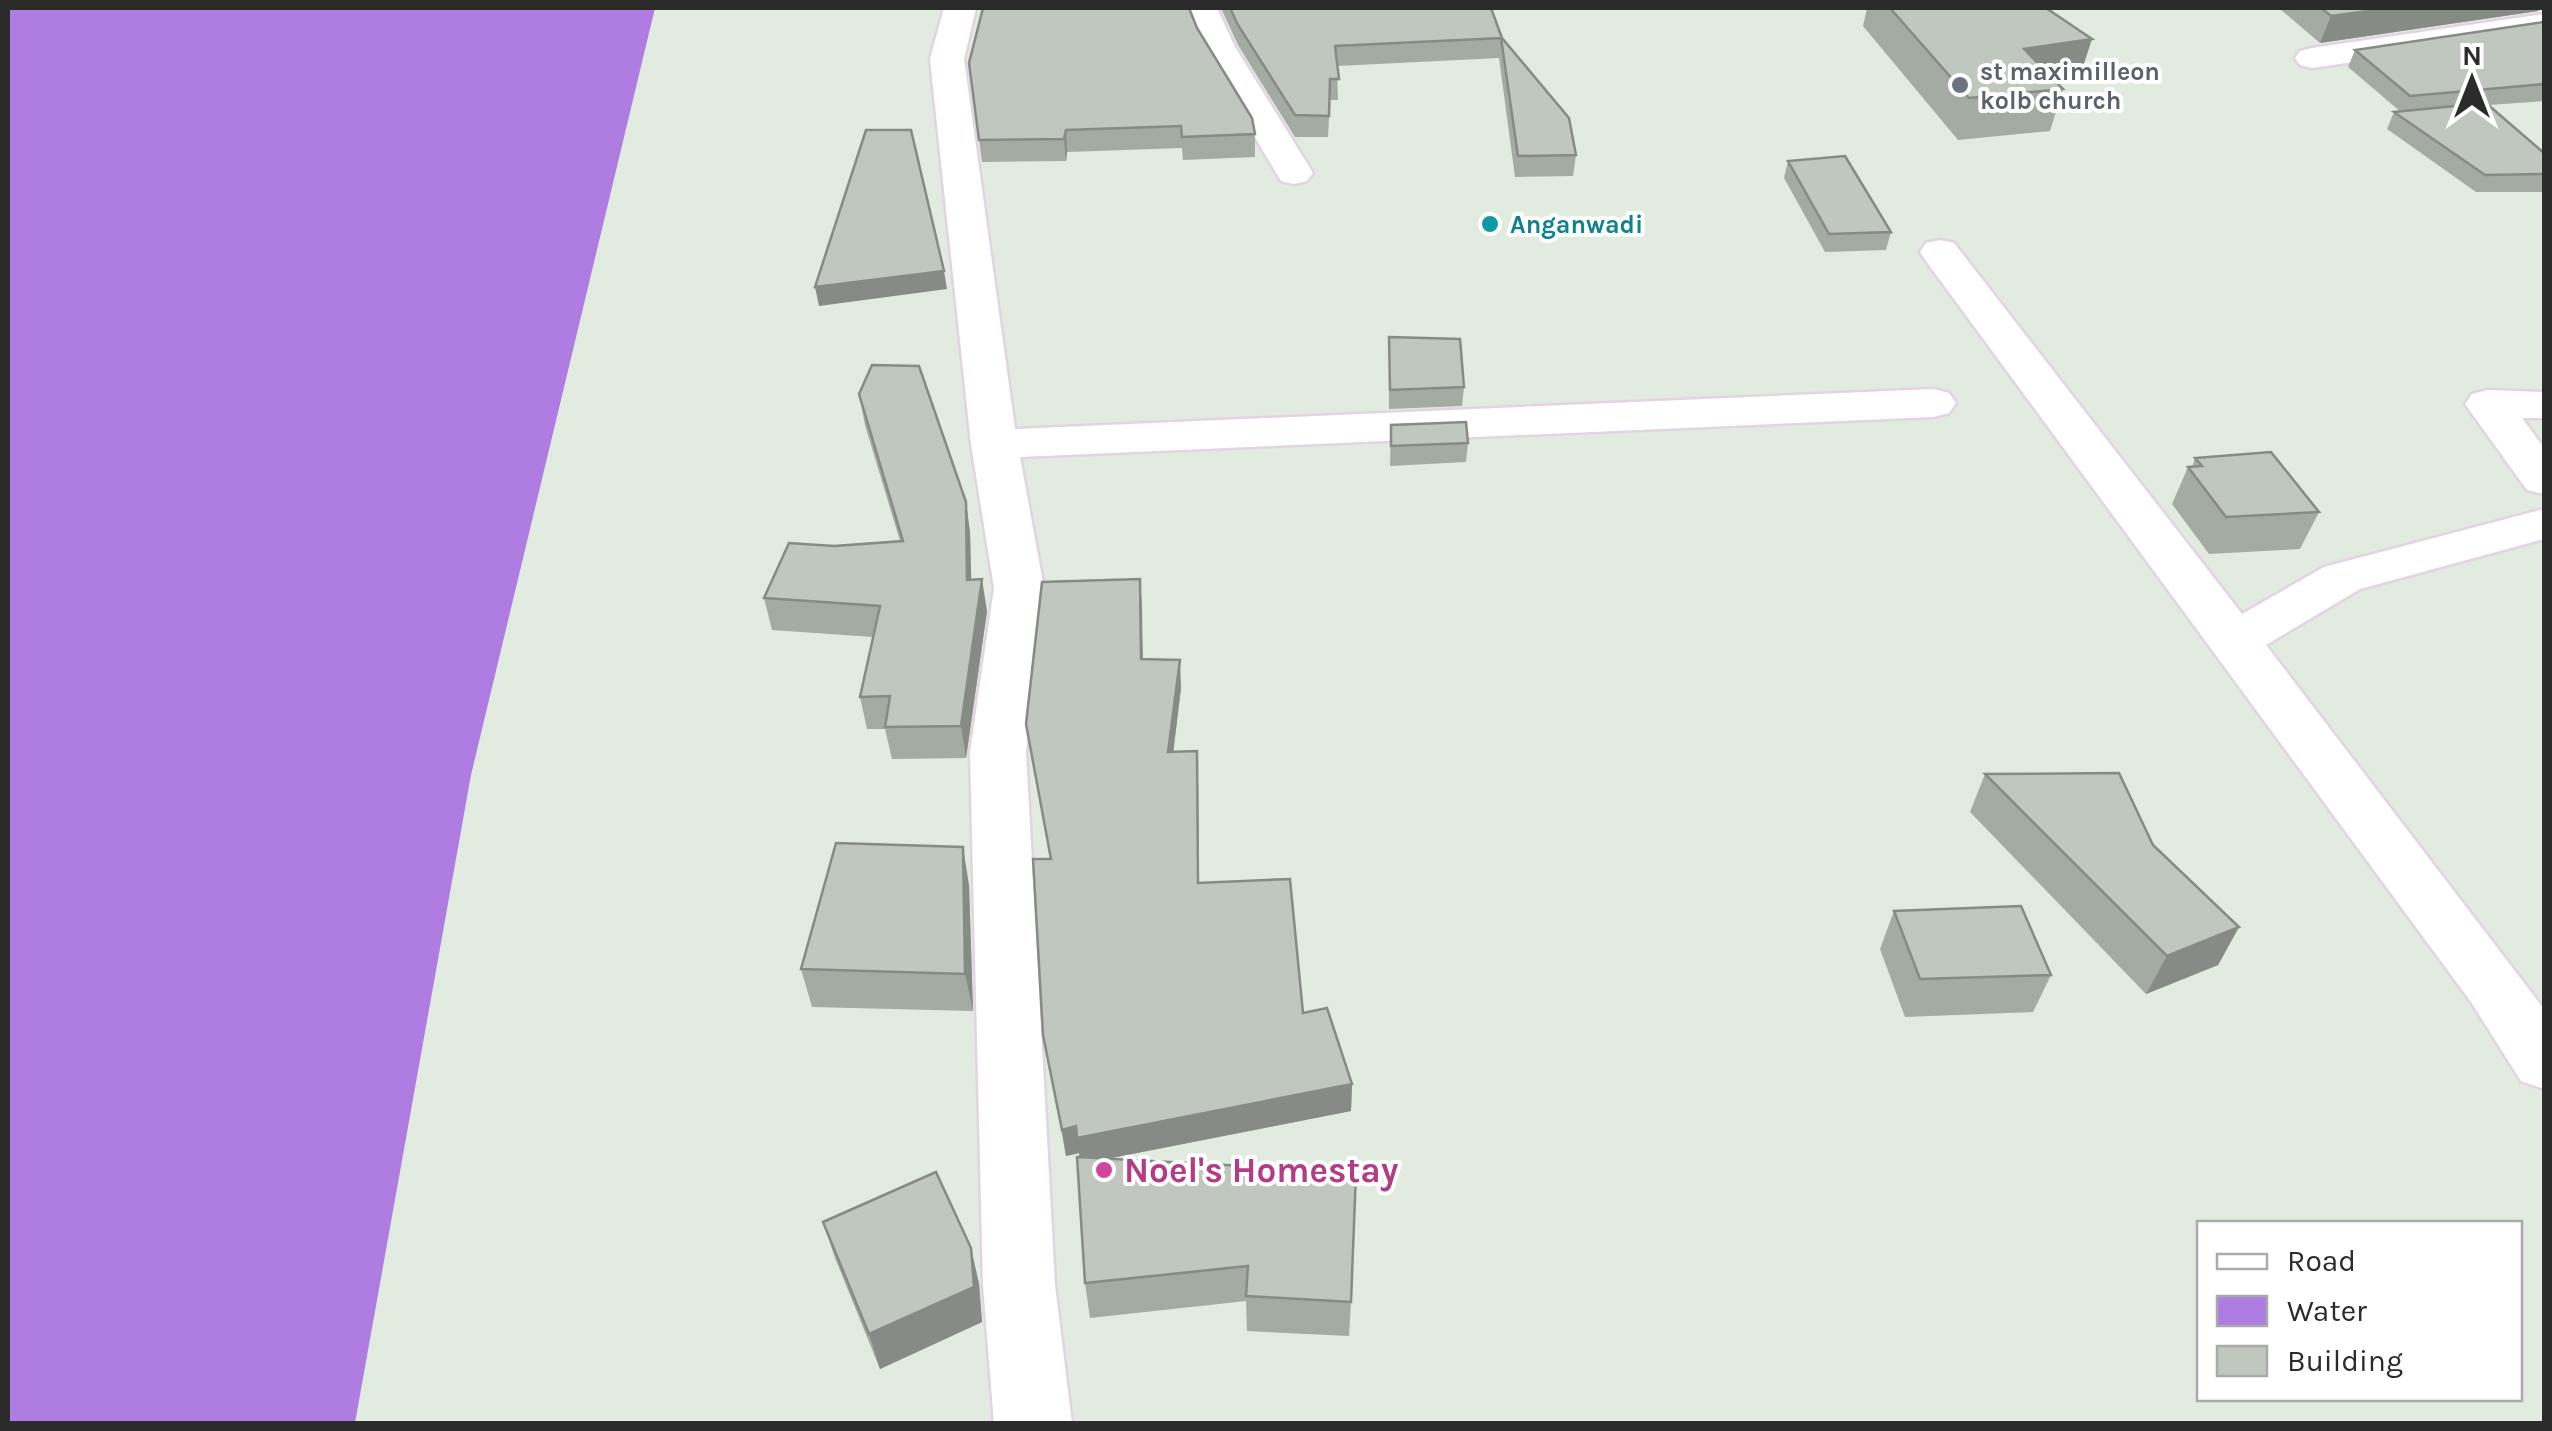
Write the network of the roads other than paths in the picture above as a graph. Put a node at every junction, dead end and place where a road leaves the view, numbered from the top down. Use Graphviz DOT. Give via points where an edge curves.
graph roads {
  1 [pos="960,8"];
  2 [pos="1200,8"];
  3 [pos="2544,24"];
  4 [pos="2312,58"];
  5 [pos="1294,173"];
  6 [pos="1940,252"];
  7 [pos="1933,403"];
  8 [pos="2544,405"];
  9 [pos="994,444"];
  10 [pos="2544,480"];
  11 [pos="2544,524"];
  12 [pos="2234,641"];
  13 [pos="2544,1062"];
  14 [pos="1033,1424"];
  1 -- 9 [label="street" via="947,60"];
  2 -- 5 [label="street"];
  3 -- 4 [label="street"];
  6 -- 12 [label="street"];
  7 -- 9 [label="street"];
  8 -- 10 [label="street" via="2488,404"];
  9 -- 14 [label="street" via="1018,588 998,752 1019,1285"];
  11 -- 12 [label="street" via="2342,578"];
  12 -- 13 [label="street" via="2494,984"];
}
